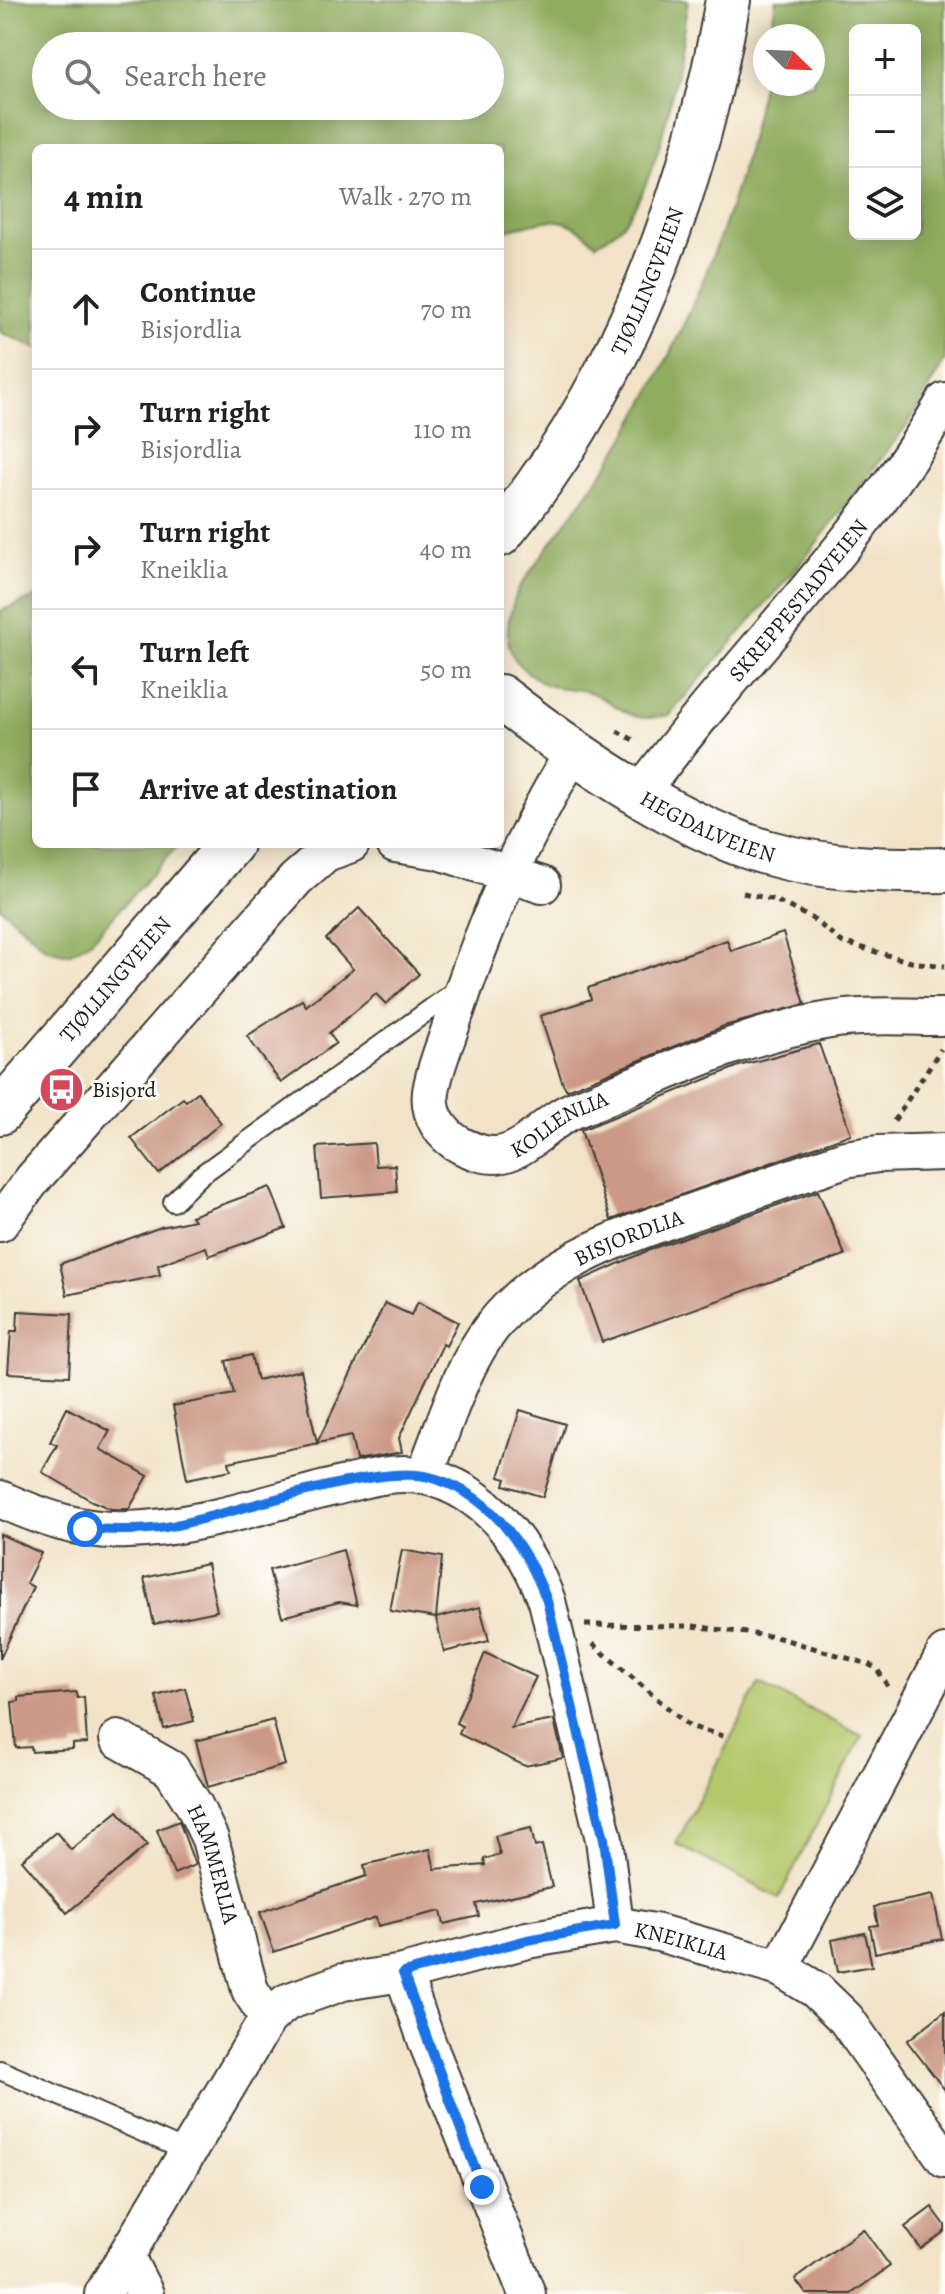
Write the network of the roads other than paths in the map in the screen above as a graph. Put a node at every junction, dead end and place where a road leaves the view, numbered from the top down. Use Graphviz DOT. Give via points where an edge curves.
graph roads {
  1 [pos="728,0"];
  2 [pos="945,401"];
  3 [pos="504,529"];
  4 [pos="504,700"];
  5 [pos="573,753"];
  6 [pos="641,792"];
  7 [pos="228,848"];
  8 [pos="340,848"];
  9 [pos="420,848"];
  10 [pos="945,870"];
  11 [pos="527,879"];
  12 [pos="464,985"];
  13 [pos="945,1017"];
  14 [pos="0,1112"];
  15 [pos="945,1152"];
  16 [pos="173,1202"];
  17 [pos="0,1223"];
  18 [pos="424,1476"];
  19 [pos="0,1499"];
  20 [pos="945,1653"];
  21 [pos="118,1739"];
  22 [pos="615,1925"];
  23 [pos="780,1968"];
  24 [pos="403,1973"];
  25 [pos="268,2018"];
  26 [pos="0,2070"];
  27 [pos="188,2152"];
  28 [pos="945,2159"];
  29 [pos="127,2259"];
  30 [pos="103,2294"];
  31 [pos="145,2294"];
  32 [pos="527,2294"];
  1 -- 3 [label="main road, TJØLLINGVEIEN" via="683,191 656,263 591,402"];
  2 -- 6 [label="street, SKREPPESTADVEIEN" via="809,587"];
  4 -- 5 [label="main road, HEGDALVEIEN"];
  5 -- 6 [label="main road, HEGDALVEIEN"];
  5 -- 11 [label="street, KOLLENLIA" via="539,809"];
  6 -- 10 [label="main road, HEGDALVEIEN" via="708,830 768,853 830,865"];
  7 -- 14 [label="main road, TJØLLINGVEIEN"];
  8 -- 17 [label="street" via="296,879"];
  9 -- 11 [label="street"];
  11 -- 12 [label="street, KOLLENLIA"];
  12 -- 13 [label="street, KOLLENLIA" via="437,1069 432,1109 441,1130 478,1154 501,1155 521,1146 557,1116 795,1026 834,1019"];
  12 -- 16 [label="lane" via="201,1175"];
  15 -- 18 [label="street, BISJORDLIA" via="845,1159 633,1233 550,1274 491,1328"];
  18 -- 19 [label="street" via="378,1477 173,1526 128,1530 73,1526"];
  18 -- 22 [label="street" via="489,1510 517,1537 534,1565 604,1839"];
  20 -- 23 [label="street"];
  21 -- 25 [label="street, HAMMERLIA" via="171,1769 194,1805 210,1839 250,1990"];
  22 -- 23 [label="street, KNEIKLIA"];
  22 -- 24 [label="street, KNEIKLIA" via="527,1940"];
  23 -- 28 [label="street, KNEIKLIA" via="816,1990 846,2019"];
  24 -- 25 [label="street" via="343,1982 287,2002"];
  24 -- 32 [label="street"];
  25 -- 27 [label="street"];
  26 -- 27 [label="lane"];
  27 -- 29 [label="street"];
  29 -- 30 [label="street"];
  29 -- 31 [label="street"];
}
